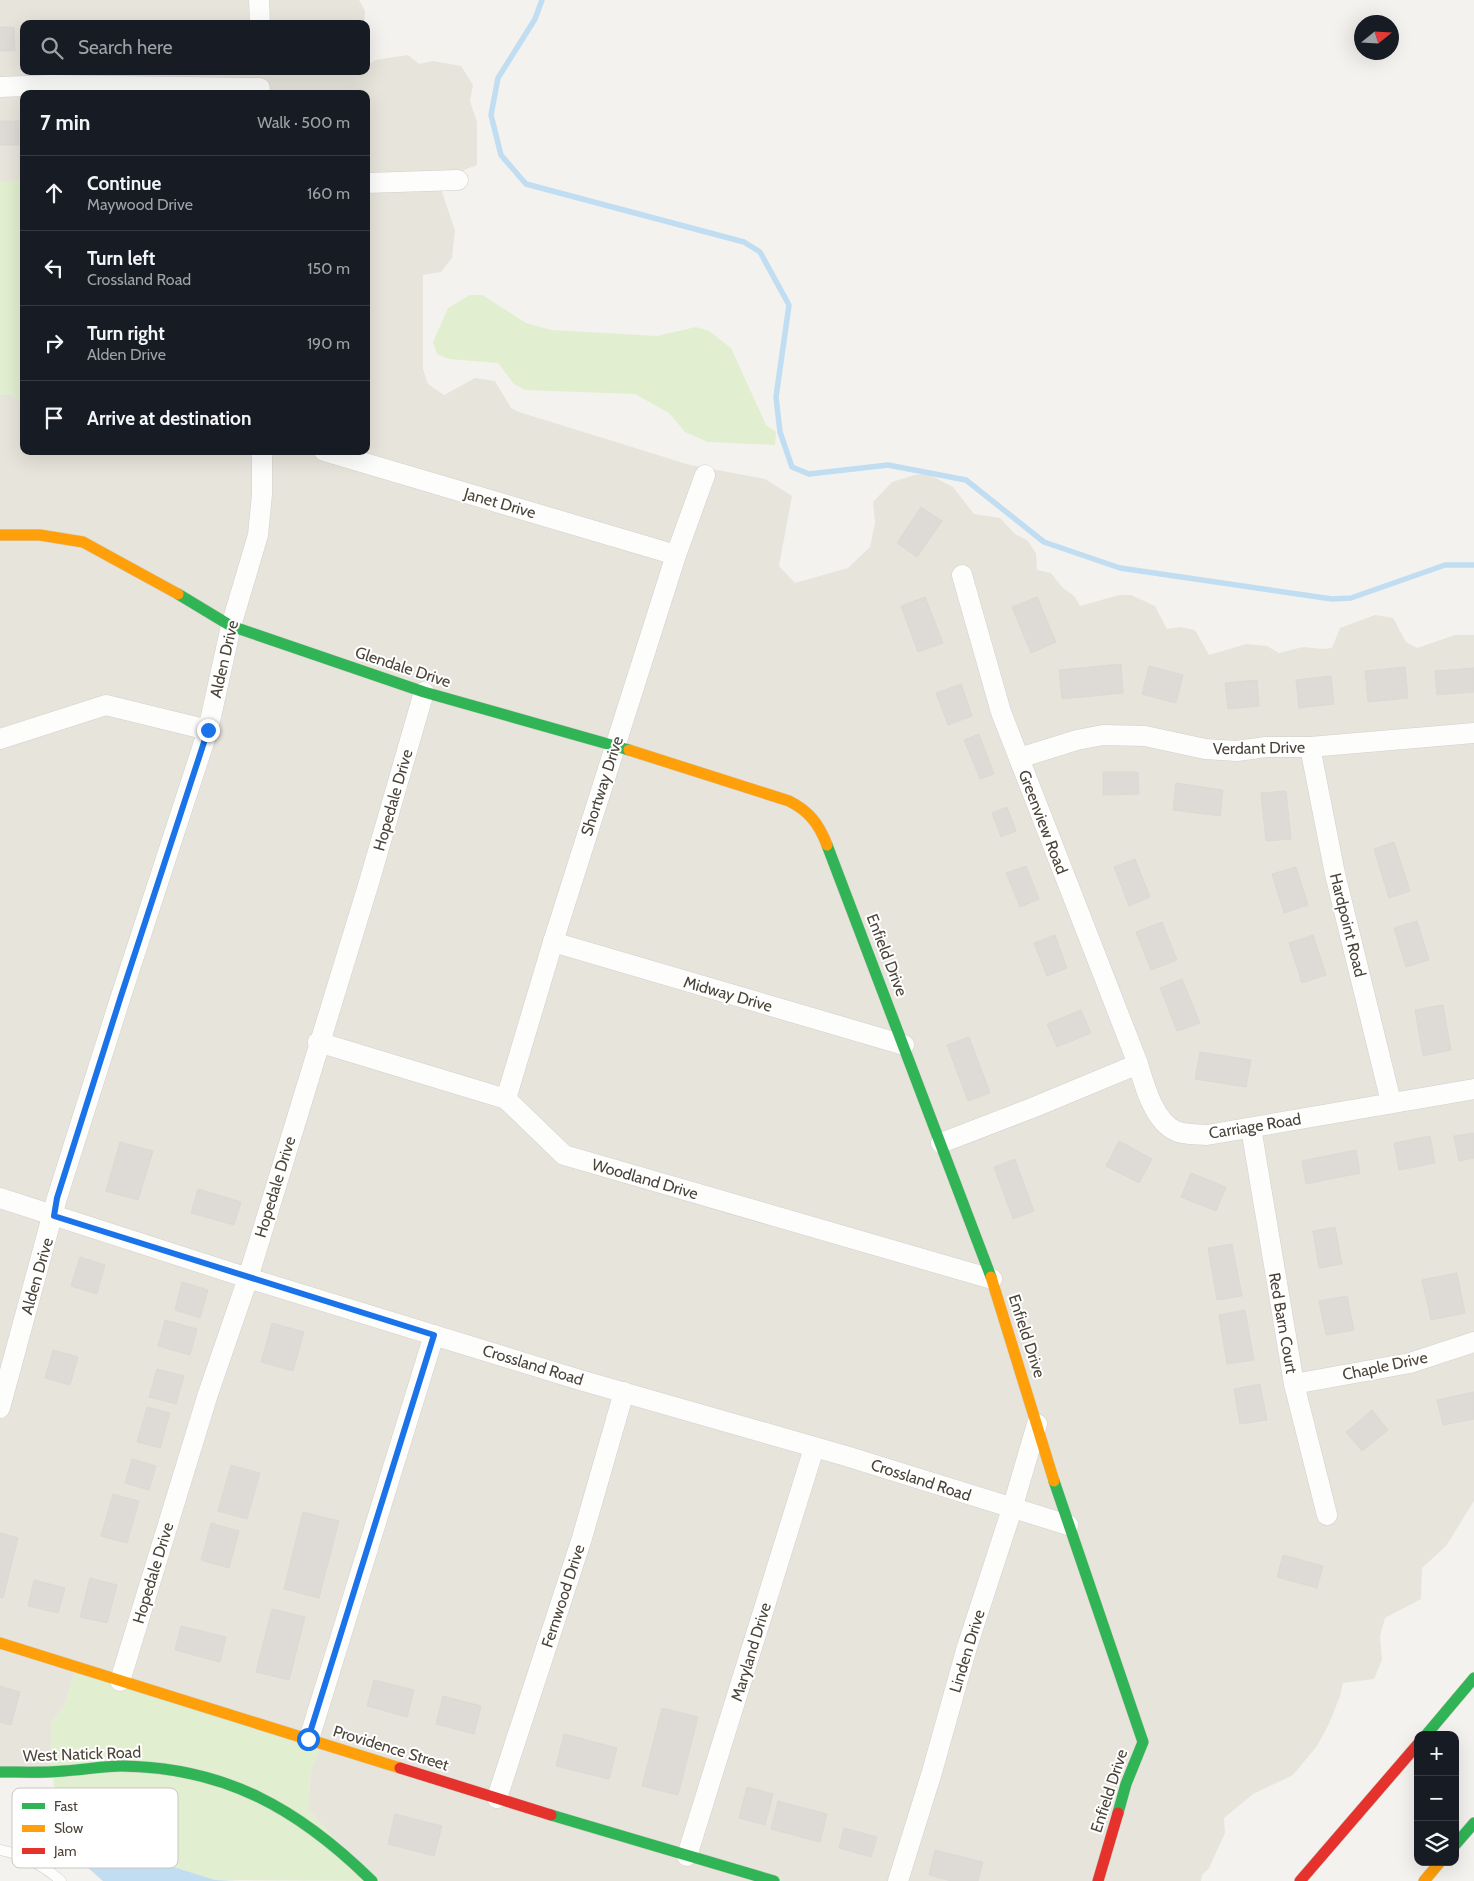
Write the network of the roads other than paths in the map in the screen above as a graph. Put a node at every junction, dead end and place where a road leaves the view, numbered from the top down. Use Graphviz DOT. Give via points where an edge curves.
graph roads {
  1 [pos="259,0"];
  2 [pos="260,20"];
  3 [pos="260,84"];
  4 [pos="0,87"];
  5 [pos="458,180"];
  6 [pos="370,183"];
  7 [pos="262,455"];
  8 [pos="338,455"];
  9 [pos="705,475"];
  10 [pos="0,535"];
  11 [pos="676,555"];
  12 [pos="962,575"];
  13 [pos="231,626"];
  14 [pos="424,692"];
  15 [pos="208,730"];
  16 [pos="1474,733"];
  17 [pos="0,739"];
  18 [pos="615,746"];
  19 [pos="1310,747"];
  20 [pos="1019,758"];
  21 [pos="808,811"];
  22 [pos="553,942"];
  23 [pos="318,1042"];
  24 [pos="904,1045"];
  25 [pos="1138,1064"];
  26 [pos="1474,1089"];
  27 [pos="506,1100"];
  28 [pos="1391,1102"];
  29 [pos="1250,1128"];
  30 [pos="941,1143"];
  31 [pos="0,1198"];
  32 [pos="54,1216"];
  33 [pos="248,1278"];
  34 [pos="992,1279"];
  35 [pos="434,1335"];
  36 [pos="1474,1342"];
  37 [pos="1294,1384"];
  38 [pos="624,1392"];
  39 [pos="0,1408"];
  40 [pos="1037,1422"];
  41 [pos="814,1448"];
  42 [pos="1012,1509"];
  43 [pos="1327,1515"];
  44 [pos="1068,1525"];
  45 [pos="0,1643"];
  46 [pos="1474,1678"];
  47 [pos="120,1681"];
  48 [pos="1429,1731"];
  49 [pos="308,1739"];
  50 [pos="1414,1749"];
  51 [pos="0,1772"];
  52 [pos="497,1798"];
  53 [pos="1474,1823"];
  54 [pos="1459,1840"];
  55 [pos="687,1856"];
  56 [pos="1437,1866"];
  57 [pos="46,1868"];
  58 [pos="61,1881"];
  59 [pos="372,1881"];
  60 [pos="774,1881"];
  61 [pos="898,1881"];
  62 [pos="1098,1881"];
  63 [pos="1300,1881"];
  64 [pos="1424,1881"];
  1 -- 2 [label="street"];
  3 -- 4 [label="street"];
  5 -- 6 [label="street"];
  7 -- 13 [label="street, Alden Drive" via="258,535"];
  8 -- 11 [label="street, Janet Drive"];
  9 -- 11 [label="street, Shortway Drive"];
  10 -- 13 [label="main road, Glendale Drive" via="47,536 83,542"];
  11 -- 18 [label="street, Shortway Drive"];
  12 -- 20 [label="street, Greenview Road" via="1001,712"];
  13 -- 14 [label="main road, Glendale Drive"];
  13 -- 15 [label="street, Alden Drive"];
  14 -- 18 [label="main road, Glendale Drive"];
  14 -- 23 [label="street, Hopedale Drive" via="370,879"];
  15 -- 17 [label="street" via="106,704"];
  15 -- 32 [label="street, Alden Drive" via="121,996"];
  16 -- 19 [label="street, Verdant Drive"];
  18 -- 21 [label="main road, Glendale Drive" via="789,800"];
  18 -- 22 [label="street, Shortway Drive"];
  19 -- 20 [label="street, Verdant Drive" via="1237,751 1205,749 1145,736 1103,735"];
  19 -- 28 [label="street, Hardpoint Road" via="1335,874"];
  20 -- 25 [label="street, Greenview Road"];
  21 -- 24 [label="main road, Enfield Drive" via="820,828"];
  22 -- 24 [label="street, Midway Drive"];
  22 -- 27 [label="street, Shortway Drive"];
  23 -- 27 [label="street, Woodland Drive"];
  23 -- 33 [label="street, Hopedale Drive"];
  24 -- 30 [label="main road, Enfield Drive"];
  25 -- 29 [label="street, Carriage Road" via="1148,1098 1169,1127 1177,1132 1207,1135"];
  25 -- 30 [label="street"];
  26 -- 28 [label="street, Carriage Road"];
  27 -- 34 [label="street, Woodland Drive" via="564,1155"];
  28 -- 29 [label="street, Carriage Road"];
  29 -- 37 [label="street, Red Barn Court"];
  30 -- 34 [label="main road, Enfield Drive"];
  31 -- 32 [label="street, Crossland Road"];
  32 -- 33 [label="street, Crossland Road"];
  32 -- 39 [label="street, Alden Drive"];
  33 -- 35 [label="street, Crossland Road"];
  33 -- 47 [label="street, Hopedale Drive" via="208,1394"];
  34 -- 40 [label="main road, Enfield Drive"];
  35 -- 38 [label="street, Crossland Road"];
  35 -- 49 [label="street"];
  36 -- 37 [label="street, Chaple Drive" via="1410,1363"];
  37 -- 43 [label="street, Red Barn Court"];
  38 -- 41 [label="street, Crossland Road"];
  38 -- 52 [label="street, Fernwood Drive" via="582,1538"];
  40 -- 42 [label="street, Linden Drive"];
  40 -- 44 [label="main road, Enfield Drive"];
  41 -- 42 [label="street, Crossland Road"];
  41 -- 55 [label="street, Maryland Drive"];
  42 -- 44 [label="street, Crossland Road"];
  42 -- 61 [label="street, Linden Drive" via="967,1647"];
  44 -- 62 [label="main road, Enfield Drive" via="1143,1742 1126,1784"];
  45 -- 47 [label="main road, Providence Street"];
  46 -- 48 [label="main road"];
  47 -- 49 [label="main road, Providence Street"];
  49 -- 52 [label="main road, Providence Street"];
  50 -- 63 [label="main road"];
  51 -- 59 [label="main road, West Natick Road" via="144,1767 205,1776 288,1811 343,1852"];
  52 -- 55 [label="main road, Providence Street"];
  53 -- 54 [label="main road"];
  55 -- 60 [label="main road, Providence Street"];
  56 -- 64 [label="main road"];
  57 -- 58 [label="lane"];
}
